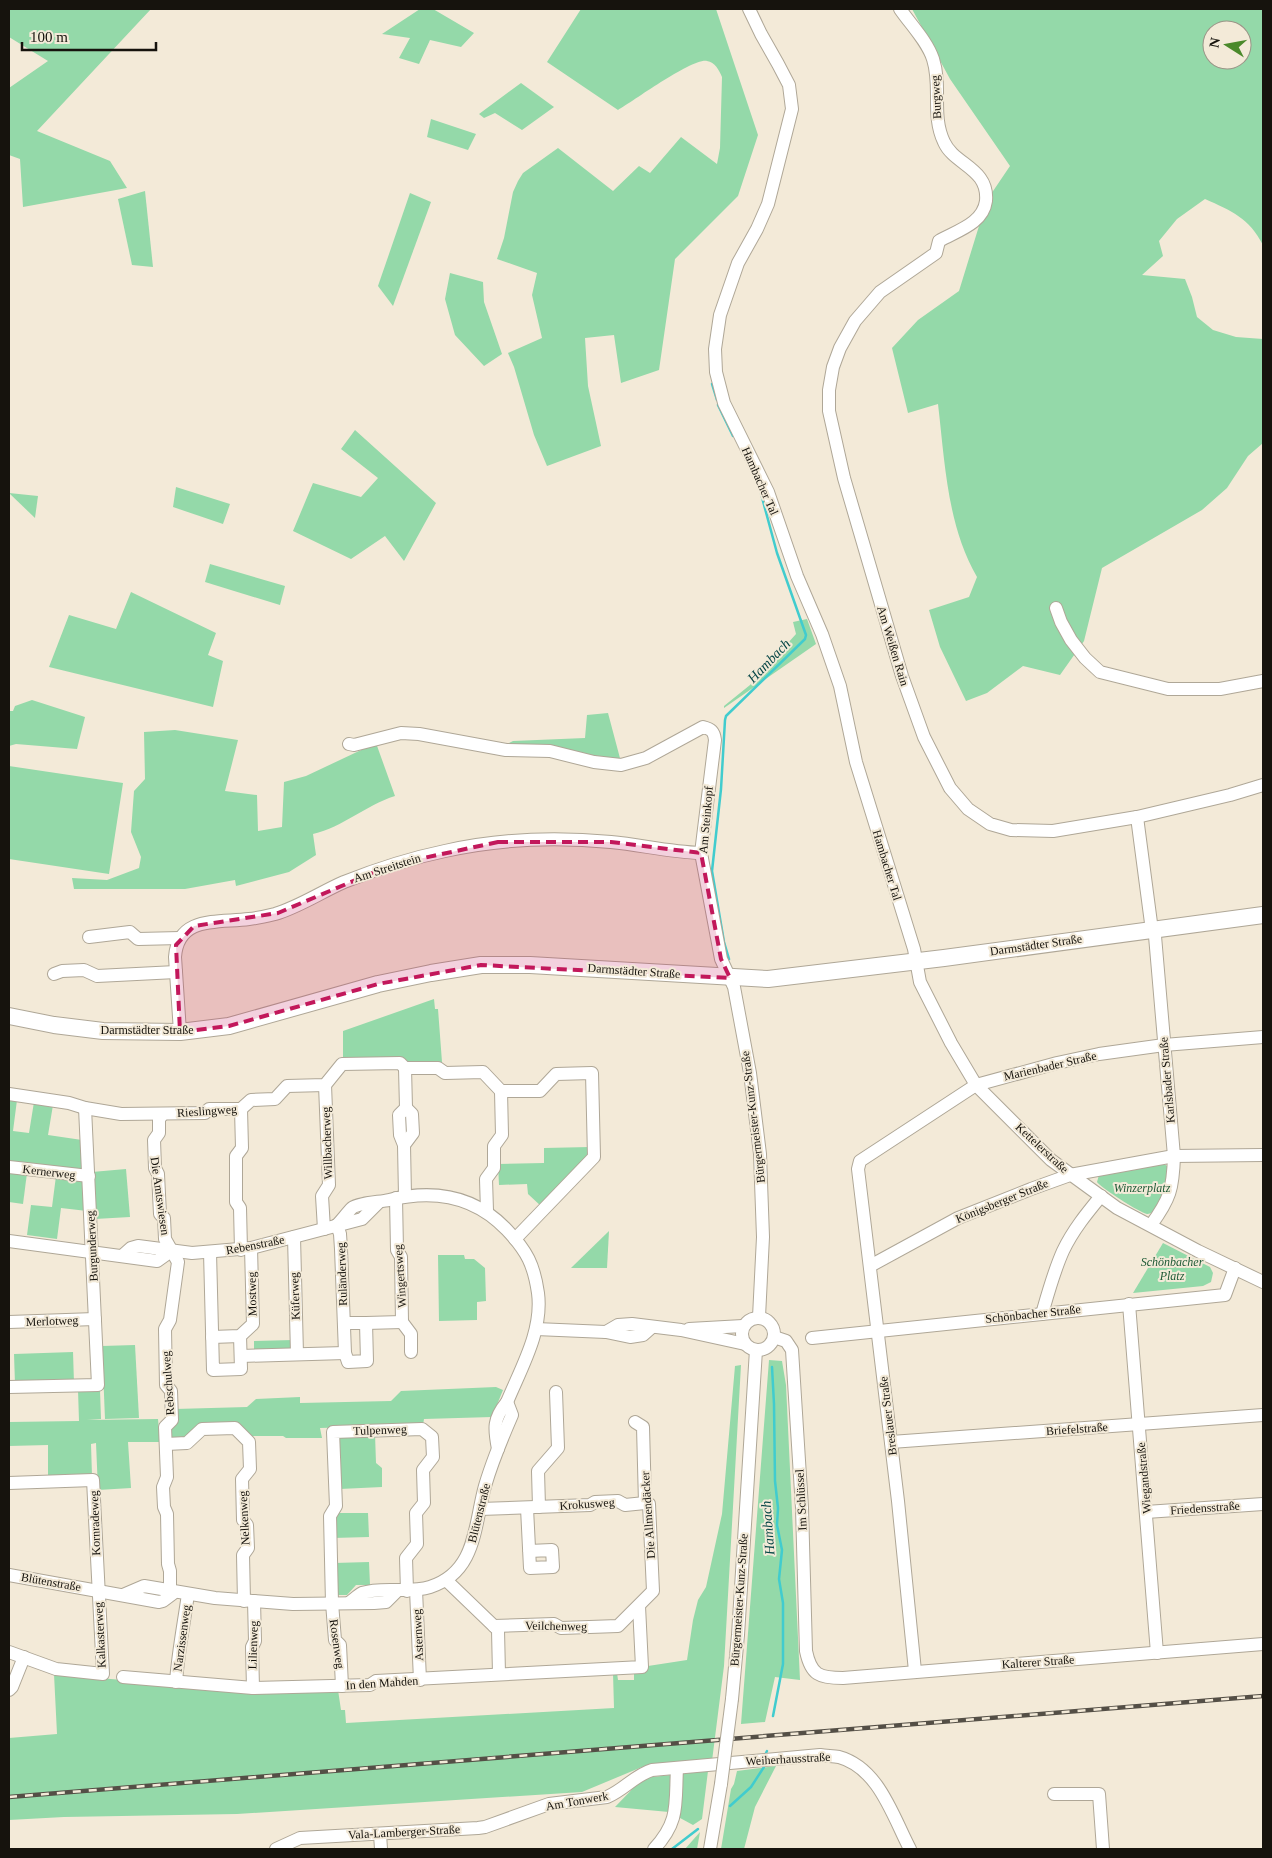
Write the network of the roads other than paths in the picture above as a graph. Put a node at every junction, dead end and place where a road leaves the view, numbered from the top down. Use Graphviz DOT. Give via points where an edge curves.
graph roads {
  1 [pos="749,9"];
  2 [pos="900,9"];
  3 [pos="965,229"];
  4 [pos="1056,608"];
  5 [pos="1263,681"];
  6 [pos="349,744"];
  7 [pos="1263,785"];
  8 [pos="1137,817"];
  9 [pos="701,853"];
  10 [pos="1263,916"];
  11 [pos="1153,930"];
  12 [pos="89,937"];
  13 [pos="180,938"];
  14 [pos="916,961"];
  15 [pos="176,972"];
  16 [pos="54,974"];
  17 [pos="730,978"];
  18 [pos="9,1016"];
  19 [pos="180,1032"];
  20 [pos="1263,1038"];
  21 [pos="1164,1045"];
  22 [pos="406,1068"];
  23 [pos="325,1085"];
  24 [pos="976,1085"];
  25 [pos="501,1091"];
  26 [pos="9,1094"];
  27 [pos="85,1108"];
  28 [pos="241,1109"];
  29 [pos="163,1114"];
  30 [pos="1263,1155"];
  31 [pos="1174,1156"];
  32 [pos="860,1161"];
  33 [pos="9,1167"];
  34 [pos="1070,1175"];
  35 [pos="89,1176"];
  36 [pos="1101,1196"];
  37 [pos="401,1197"];
  38 [pos="487,1211"];
  39 [pos="337,1225"];
  40 [pos="1151,1225"];
  41 [pos="324,1229"];
  42 [pos="294,1237"];
  43 [pos="515,1239"];
  44 [pos="9,1241"];
  45 [pos="246,1249"];
  46 [pos="171,1251"];
  47 [pos="92,1252"];
  48 [pos="210,1252"];
  49 [pos="870,1266"];
  50 [pos="1235,1268"];
  51 [pos="1263,1282"];
  52 [pos="1129,1304"];
  53 [pos="1042,1314"];
  54 [pos="759,1317"];
  55 [pos="95,1319"];
  56 [pos="9,1322"];
  57 [pos="402,1322"];
  58 [pos="344,1323"];
  59 [pos="366,1323"];
  60 [pos="744,1326"];
  61 [pos="536,1329"];
  62 [pos="681,1330"];
  63 [pos="878,1330"];
  64 [pos="240,1336"];
  65 [pos="212,1337"];
  66 [pos="774,1337"];
  67 [pos="812,1338"];
  68 [pos="750,1347"];
  69 [pos="411,1352"];
  70 [pos="345,1353"];
  71 [pos="297,1354"];
  72 [pos="241,1356"];
  73 [pos="9,1387"];
  74 [pos="556,1392"];
  75 [pos="1263,1415"];
  76 [pos="635,1422"];
  77 [pos="1139,1424"];
  78 [pos="891,1442"];
  79 [pos="166,1444"];
  80 [pos="9,1483"];
  81 [pos="646,1503"];
  82 [pos="1263,1504"];
  83 [pos="533,1507"];
  84 [pos="480,1509"];
  85 [pos="1146,1512"];
  86 [pos="529,1551"];
  87 [pos="9,1574"];
  88 [pos="446,1580"];
  89 [pos="98,1590"];
  90 [pos="407,1590"];
  91 [pos="178,1592"];
  92 [pos="249,1601"];
  93 [pos="332,1603"];
  94 [pos="639,1606"];
  95 [pos="494,1626"];
  96 [pos="618,1626"];
  97 [pos="640,1630"];
  98 [pos="1263,1644"];
  99 [pos="9,1652"];
  100 [pos="1157,1653"];
  101 [pos="24,1657"];
  102 [pos="814,1671"];
  103 [pos="915,1671"];
  104 [pos="499,1674"];
  105 [pos="123,1677"];
  106 [pos="420,1680"];
  107 [pos="176,1682"];
  108 [pos="342,1686"];
  109 [pos="252,1688"];
  110 [pos="9,1690"];
  111 [pos="677,1768"];
  112 [pos="1054,1794"];
  113 [pos="531,1810"];
  114 [pos="380,1834"];
  115 [pos="276,1849"];
  116 [pos="381,1849"];
  117 [pos="654,1849"];
  118 [pos="710,1849"];
  119 [pos="910,1849"];
  120 [pos="1102,1849"];
  1 -- 14 [label="street, Hambacher Tal" via="789,85 792,109 768,204 738,263 722,308 715,349 716,372 724,403 768,492 840,686 856,762"];
  2 -- 3 [label="street, Burgweg" via="933,59 936,115 944,144 950,153 979,175 986,191 981,213"];
  3 -- 8 [label="street, Am Weißen Rain" via="939,241 936,253 880,292 855,321 833,367 829,404 832,428 870,572 924,737 950,788 968,809 990,824 1022,831 1053,831"];
  4 -- 5 [label="street" via="1071,640 1100,672 1168,689 1220,689"];
  6 -- 9 [label="street, Am Steinkopf" via="401,733 419,734 506,750 550,751 621,765 646,758 703,727 710,728 715,740"];
  7 -- 8 [label="street, Am Weißen Rain"];
  8 -- 11 [label="street, Karlsbader Straße"];
  9 -- 13 [label="street, Am Streitstein" via="611,842 537,840 446,850 391,865 278,913 251,919 208,922 194,926"];
  9 -- 17 [label="street, Am Steinkopf" via="721,959"];
  10 -- 11 [label="main road, Darmstädter Straße"];
  11 -- 14 [label="main road, Darmstädter Straße"];
  11 -- 21 [label="street, Karlsbader Straße"];
  12 -- 13 [label="street" via="130,932 138,939"];
  13 -- 15 [label="street" via="176,945"];
  14 -- 17 [label="main road, Darmstädter Straße" via="796,977"];
  14 -- 24 [label="street, Kettelerstraße" via="920,982"];
  15 -- 16 [label="street" via="97,976 84,970"];
  15 -- 19 [label="street"];
  17 -- 19 [label="main road, Darmstädter Straße" via="530,965 481,965 378,984 229,1026"];
  17 -- 54 [label="street, Bürgermeister-Kunz-Straße" via="750,1073 761,1168 763,1237"];
  18 -- 19 [label="main road, Darmstädter Straße" via="103,1031"];
  20 -- 21 [label="street, Marienbader Straße"];
  21 -- 24 [label="street, Marienbader Straße" via="1098,1054"];
  21 -- 31 [label="street, Karlsbader Straße"];
  22 -- 23 [label="street" via="400,1063 342,1064"];
  22 -- 25 [label="street" via="438,1068 444,1073 483,1072"];
  22 -- 37 [label="street, Wingertsweg" via="406,1108 399,1115 404,1145"];
  23 -- 28 [label="street, Rieslingweg" via="287,1086 275,1099 251,1100"];
  23 -- 41 [label="street, Willbacherweg" via="329,1185 322,1196"];
  24 -- 32 [label="street, Marienbader Straße"];
  24 -- 34 [label="street, Kettelerstraße"];
  25 -- 38 [label="street" via="502,1134 494,1146 494,1168 486,1179"];
  25 -- 43 [label="street" via="540,1091 556,1074 592,1073 594,1157"];
  26 -- 27 [label="street, Rieslingweg"];
  27 -- 29 [label="street, Rieslingweg" via="121,1114"];
  27 -- 35 [label="street, Burgunderweg"];
  28 -- 29 [label="street, Rieslingweg"];
  28 -- 45 [label="street, Mostweg" via="242,1148 236,1156 236,1202 240,1208"];
  29 -- 46 [label="street, Die Amtswiesen" via="154,1140 154,1168 158,1174 165,1239"];
  30 -- 31 [label="street, Königsberger Straße"];
  31 -- 34 [label="street, Königsberger Straße"];
  31 -- 40 [label="street, Karlsbader Straße" via="1170,1196"];
  32 -- 49 [label="street, Breslauer Straße" via="858,1170"];
  33 -- 35 [label="street, Kernerweg"];
  34 -- 36 [label="street, Kettelerstraße"];
  34 -- 49 [label="street, Königsberger Straße" via="958,1218"];
  35 -- 47 [label="street, Burgunderweg"];
  36 -- 40 [label="street, Kettelerstraße"];
  36 -- 53 [label="street" via="1063,1250"];
  37 -- 38 [label="street, Rebenstraße" via="434,1194"];
  37 -- 39 [label="street, Rebenstraße" via="378,1202 362,1219"];
  37 -- 57 [label="street, Wingertsweg" via="398,1250 401,1257"];
  38 -- 43 [label="street, Rebenstraße"];
  39 -- 41 [label="street, Rebenstraße"];
  39 -- 58 [label="street, Ruländerweg"];
  40 -- 50 [label="street, Kettelerstraße"];
  41 -- 42 [label="street, Rebenstraße"];
  42 -- 45 [label="street, Rebenstraße"];
  42 -- 71 [label="street, Küferweg"];
  43 -- 61 [label="street, Rebenstraße" via="530,1258 534,1272 539,1301"];
  44 -- 47 [label="street, Rebenstraße"];
  45 -- 48 [label="street, Rebenstraße"];
  45 -- 64 [label="street, Mostweg" via="253,1324"];
  46 -- 47 [label="street, Rebenstraße" via="138,1246 122,1256"];
  46 -- 48 [label="street, Rebenstraße"];
  46 -- 79 [label="street, Rebschulweg" via="178,1262 170,1320 165,1329 166,1385 171,1391 172,1420 165,1427"];
  47 -- 55 [label="street, Burgunderweg"];
  48 -- 65 [label="street"];
  49 -- 63 [label="street, Breslauer Straße"];
  50 -- 51 [label="street, Kettelerstraße"];
  50 -- 52 [label="street, Schönbacher Straße" via="1225,1296"];
  52 -- 53 [label="street, Schönbacher Straße"];
  52 -- 77 [label="street, Wiegandstraße"];
  53 -- 63 [label="street, Schönbacher Straße"];
  54 -- 60 [label="street" via="750,1319"];
  54 -- 66 [label="street" via="769,1322"];
  55 -- 56 [label="street, Merlotweg"];
  55 -- 73 [label="street, Burgunderweg" via="98,1385"];
  57 -- 59 [label="street, Ruländerweg"];
  57 -- 69 [label="street, Wingertsweg" via="411,1334"];
  58 -- 59 [label="street, Ruländerweg"];
  58 -- 70 [label="street, Ruländerweg"];
  59 -- 70 [label="street" via="367,1361 348,1362"];
  60 -- 62 [label="street"];
  60 -- 68 [label="street" via="742,1335"];
  61 -- 62 [label="street" via="638,1337 652,1327"];
  61 -- 84 [label="street, Blütenstraße" via="494,1426 498,1449"];
  62 -- 68 [label="street"];
  63 -- 67 [label="street, Schönbacher Straße"];
  63 -- 78 [label="street, Breslauer Straße"];
  64 -- 65 [label="street"];
  64 -- 72 [label="street"];
  65 -- 72 [label="street" via="213,1370 241,1369"];
  66 -- 68 [label="street" via="761,1350"];
  66 -- 102 [label="street, Im Schlüssel" via="786,1341 792,1350 802,1508 806,1651"];
  68 -- 118 [label="street, Bürgermeister-Kunz-Straße, bridge" via="738,1636"];
  70 -- 71 [label="street"];
  71 -- 72 [label="street"];
  74 -- 83 [label="street" via="558,1448 538,1471"];
  75 -- 77 [label="street, Briefelstraße"];
  76 -- 81 [label="street, Die Allmendäcker" via="643,1427"];
  77 -- 78 [label="street, Briefelstraße"];
  77 -- 85 [label="street, Wiegandstraße"];
  78 -- 103 [label="street, Breslauer Straße"];
  79 -- 91 [label="street" via="164,1506"];
  79 -- 92 [label="street, Nelkenweg" via="187,1443 202,1429 235,1428 249,1442 250,1470 242,1479 243,1520 247,1525 248,1548 243,1555"];
  80 -- 89 [label="street, Kornradeweg" via="93,1480"];
  81 -- 83 [label="street, Krokusweg" via="625,1505 618,1501"];
  81 -- 94 [label="street, Die Allmendäcker" via="650,1504 653,1590"];
  82 -- 85 [label="street, Friedensstraße"];
  83 -- 84 [label="street, Krokusweg"];
  83 -- 86 [label="street"];
  84 -- 88 [label="street, Blütenstraße" via="469,1552"];
  85 -- 100 [label="street, Wiegandstraße"];
  87 -- 89 [label="street, Blütenstraße"];
  88 -- 90 [label="street, Blütenstraße"];
  88 -- 95 [label="street"];
  89 -- 91 [label="street, Blütenstraße" via="123,1595 144,1586"];
  89 -- 101 [label="street, Kalkasterweg" via="102,1674 56,1669"];
  90 -- 93 [label="street, Blütenstraße" via="378,1591 361,1594 350,1602"];
  90 -- 93 [label="street, Tulpenweg" via="406,1558 417,1544 416,1513 424,1504 423,1470 433,1458 432,1437 422,1429 333,1432 336,1506 330,1516"];
  90 -- 106 [label="street, Asternweg"];
  91 -- 92 [label="street, Blütenstraße"];
  91 -- 107 [label="street, Narzissenweg" via="181,1645"];
  92 -- 93 [label="street, Blütenstraße"];
  92 -- 109 [label="street, Lilienweg" via="255,1641 252,1647"];
  93 -- 108 [label="street, Rosenweg" via="334,1640 340,1645"];
  94 -- 96 [label="street"];
  94 -- 97 [label="street"];
  95 -- 96 [label="street, Veilchenweg"];
  95 -- 104 [label="street" via="498,1630"];
  96 -- 97 [label="street, Veilchenweg"];
  97 -- 104 [label="street, In den Mahden" via="642,1667"];
  98 -- 100 [label="street, Kalterer Straße"];
  99 -- 101 [label="street, Kalkasterweg"];
  100 -- 103 [label="street, Kalterer Straße"];
  101 -- 110 [label="street"];
  102 -- 103 [label="street, Kalterer Straße" via="829,1678"];
  104 -- 106 [label="street, In den Mahden"];
  105 -- 107 [label="street, In den Mahden"];
  106 -- 108 [label="street, In den Mahden"];
  107 -- 109 [label="street, In den Mahden"];
  108 -- 109 [label="street, In den Mahden"];
  111 -- 113 [label="street, Am Tonwerk" via="645,1772 607,1797 549,1804"];
  111 -- 117 [label="street" via="674,1817 668,1833"];
  111 -- 119 [label="street, Weiherhausstraße" via="820,1755 839,1757 854,1763 877,1785"];
  112 -- 120 [label="street" via="1099,1794"];
  113 -- 114 [label="street, Vala-Lamberger-Straße" via="485,1827"];
  114 -- 115 [label="street, Vala-Lamberger-Straße" via="300,1838"];
  114 -- 116 [label="street"];
}
